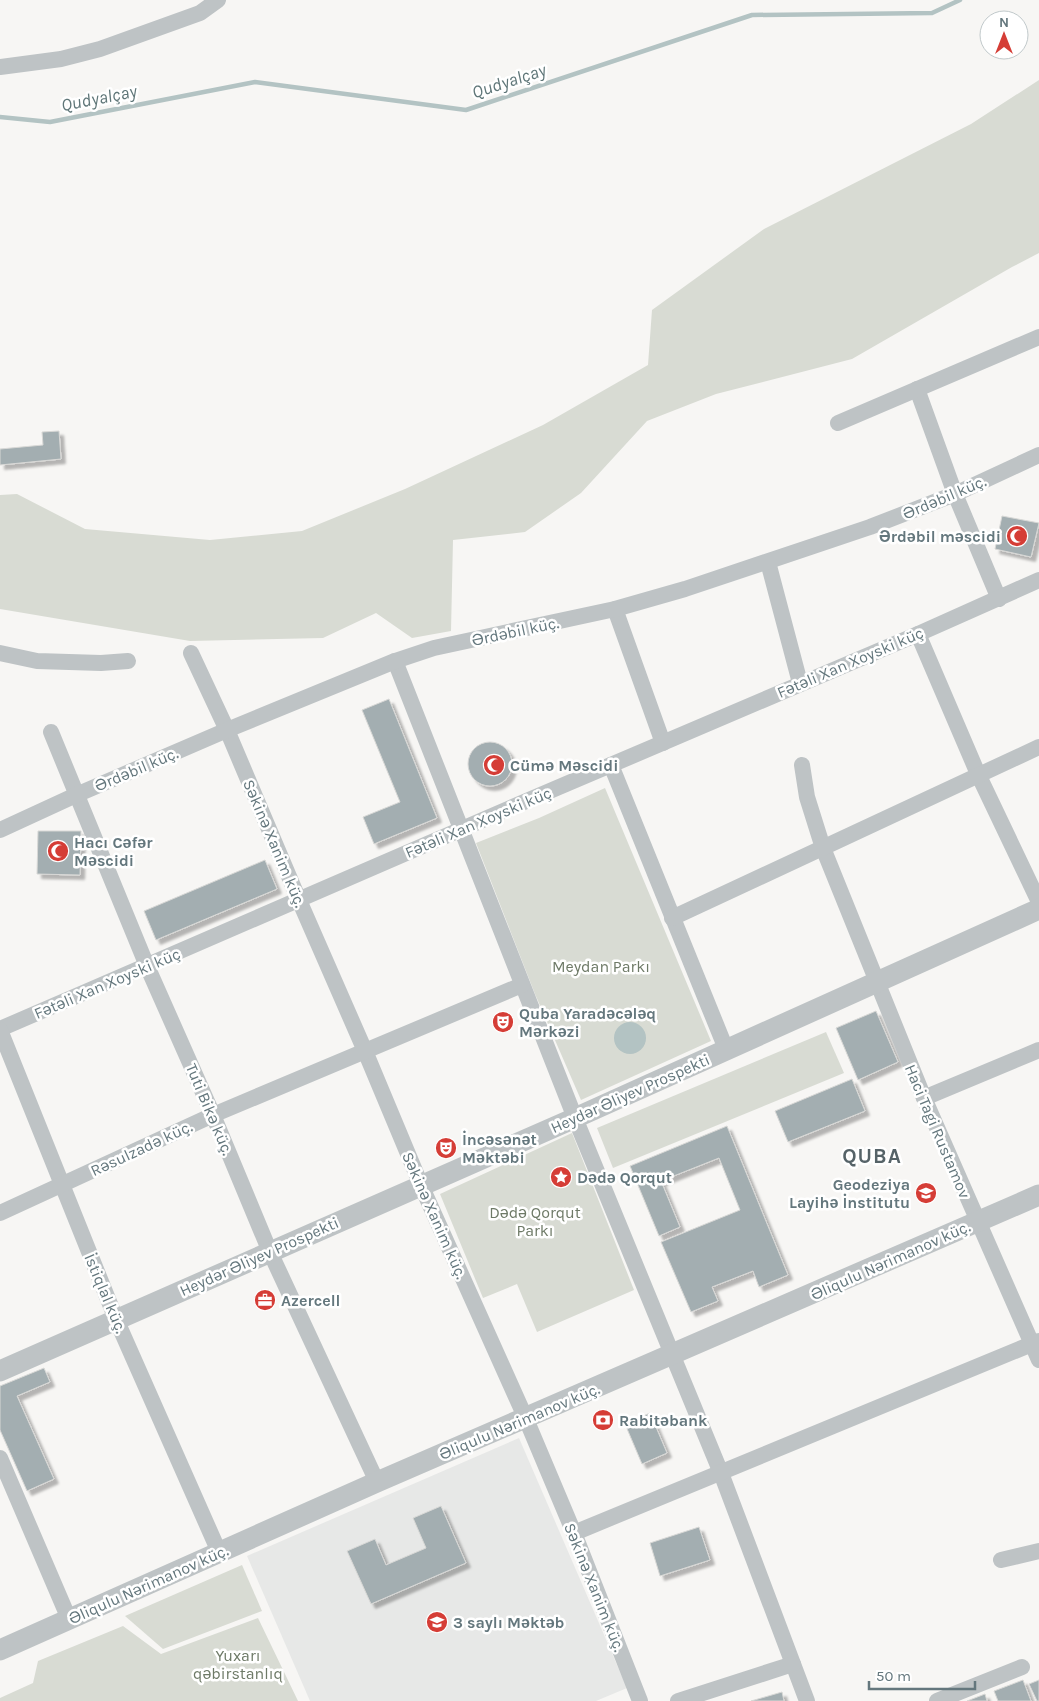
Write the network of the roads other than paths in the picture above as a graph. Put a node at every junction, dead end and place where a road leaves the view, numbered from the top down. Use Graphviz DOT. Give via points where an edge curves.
graph roads {
  1 [pos="218,0"];
  2 [pos="0,67"];
  3 [pos="1039,337"];
  4 [pos="917,389"];
  5 [pos="838,423"];
  6 [pos="1039,455"];
  7 [pos="955,494"];
  8 [pos="768,562"];
  9 [pos="1039,580"];
  10 [pos="999,599"];
  11 [pos="615,609"];
  12 [pos="918,634"];
  13 [pos="0,652"];
  14 [pos="191,653"];
  15 [pos="128,661"];
  16 [pos="394,661"];
  17 [pos="800,683"];
  18 [pos="227,730"];
  19 [pos="51,732"];
  20 [pos="662,743"];
  21 [pos="1039,747"];
  22 [pos="802,764"];
  23 [pos="611,765"];
  24 [pos="978,774"];
  25 [pos="76,794"];
  26 [pos="460,829"];
  27 [pos="0,830"];
  28 [pos="823,848"];
  29 [pos="299,900"];
  30 [pos="1039,902"];
  31 [pos="1039,909"];
  32 [pos="672,918"];
  33 [pos="147,966"];
  34 [pos="877,982"];
  35 [pos="522,985"];
  36 [pos="0,1030"];
  37 [pos="726,1049"];
  38 [pos="1039,1050"];
  39 [pos="366,1051"];
  40 [pos="924,1098"];
  41 [pos="213,1115"];
  42 [pos="575,1118"];
  43 [pos="62,1185"];
  44 [pos="421,1185"];
  45 [pos="1039,1195"];
  46 [pos="0,1213"];
  47 [pos="977,1222"];
  48 [pos="270,1252"];
  49 [pos="116,1319"];
  50 [pos="1036,1343"];
  51 [pos="672,1354"];
  52 [pos="1039,1360"];
  53 [pos="0,1371"];
  54 [pos="526,1419"];
  55 [pos="0,1458"];
  56 [pos="721,1473"];
  57 [pos="377,1482"];
  58 [pos="574,1533"];
  59 [pos="1039,1551"];
  60 [pos="220,1552"];
  61 [pos="1001,1560"];
  62 [pos="69,1619"];
  63 [pos="0,1650"];
  64 [pos="793,1664"];
  65 [pos="1022,1667"];
  66 [pos="640,1701"];
  67 [pos="678,1701"];
  68 [pos="807,1701"];
  69 [pos="937,1701"];
  1 -- 2 [label="street" via="200,13 100,49 61,60"];
  3 -- 4 [label="street"];
  4 -- 5 [label="street"];
  4 -- 7 [label="street"];
  6 -- 7 [label="street, Ərdəbil küç."];
  7 -- 8 [label="street, Ərdəbil küç."];
  7 -- 10 [label="street"];
  8 -- 11 [label="street, Ərdəbil küç."];
  8 -- 17 [label="street"];
  9 -- 10 [label="street, Fətəli Xan Xoyski küç"];
  10 -- 12 [label="street, Fətəli Xan Xoyski küç"];
  11 -- 16 [label="street, Ərdəbil küç." via="434,648"];
  11 -- 20 [label="street"];
  12 -- 17 [label="street, Fətəli Xan Xoyski küç"];
  12 -- 24 [label="street"];
  13 -- 15 [label="street" via="36,661"];
  14 -- 18 [label="street, Səkinə Xanim küç."];
  16 -- 18 [label="street, Ərdəbil küç."];
  16 -- 26 [label="street"];
  17 -- 20 [label="street, Fətəli Xan Xoyski küç"];
  18 -- 25 [label="street, Ərdəbil küç."];
  18 -- 29 [label="street, Səkinə Xanim küç."];
  19 -- 25 [label="street, Tuti Bikə küç."];
  20 -- 23 [label="street, Fətəli Xan Xoyski küç"];
  21 -- 24 [label="street"];
  22 -- 28 [label="street, Haci Tagi Rustamov" via="807,797"];
  23 -- 26 [label="street, Fətəli Xan Xoyski küç"];
  23 -- 32 [label="street"];
  24 -- 28 [label="street"];
  24 -- 30 [label="street"];
  25 -- 27 [label="street, Ərdəbil küç."];
  25 -- 33 [label="street, Tuti Bikə küç."];
  26 -- 29 [label="street, Fətəli Xan Xoyski küç"];
  26 -- 35 [label="street"];
  28 -- 32 [label="street"];
  28 -- 34 [label="street, Haci Tagi Rustamov"];
  29 -- 33 [label="street, Fətəli Xan Xoyski küç"];
  29 -- 39 [label="street, Səkinə Xanim küç."];
  31 -- 34 [label="street, Heydər Əliyev Prospekti"];
  32 -- 37 [label="street"];
  33 -- 36 [label="street, Fətəli Xan Xoyski küç"];
  33 -- 41 [label="street, Tuti Bikə küç."];
  34 -- 37 [label="street, Heydər Əliyev Prospekti"];
  34 -- 40 [label="street, Haci Tagi Rustamov"];
  35 -- 39 [label="street, Rəsulzadə küç."];
  35 -- 42 [label="street"];
  36 -- 43 [label="street, İstiqlal küç."];
  37 -- 42 [label="street, Heydər Əliyev Prospekti"];
  38 -- 40 [label="street"];
  39 -- 41 [label="street, Rəsulzadə küç."];
  39 -- 44 [label="street, Səkinə Xanim küç."];
  40 -- 47 [label="street, Haci Tagi Rustamov"];
  41 -- 43 [label="street, Rəsulzadə küç."];
  41 -- 48 [label="street, Tuti Bikə küç."];
  42 -- 44 [label="street, Heydər Əliyev Prospekti"];
  42 -- 51 [label="street"];
  43 -- 46 [label="street, Rəsulzadə küç."];
  43 -- 49 [label="street, İstiqlal küç."];
  44 -- 48 [label="street, Heydər Əliyev Prospekti"];
  44 -- 54 [label="street, Səkinə Xanim küç."];
  45 -- 47 [label="street, Əliqulu Nərimanov küç."];
  47 -- 50 [label="street, Haci Tagi Rustamov"];
  47 -- 51 [label="street, Əliqulu Nərimanov küç."];
  48 -- 49 [label="street, Heydər Əliyev Prospekti"];
  48 -- 57 [label="street, Tuti Bikə küç."];
  49 -- 53 [label="street, Heydər Əliyev Prospekti"];
  49 -- 60 [label="street, İstiqlal küç."];
  50 -- 52 [label="street, Haci Tagi Rustamov"];
  50 -- 56 [label="street"];
  51 -- 54 [label="street, Əliqulu Nərimanov küç."];
  51 -- 56 [label="street"];
  54 -- 57 [label="street, Əliqulu Nərimanov küç."];
  54 -- 58 [label="street, Səkinə Xanim küç."];
  55 -- 62 [label="street"];
  56 -- 58 [label="street"];
  56 -- 64 [label="street"];
  57 -- 60 [label="street, Əliqulu Nərimanov küç."];
  58 -- 66 [label="street, Səkinə Xanim küç."];
  59 -- 61 [label="street"];
  60 -- 62 [label="street, Əliqulu Nərimanov küç."];
  62 -- 63 [label="street, Əliqulu Nərimanov küç."];
  64 -- 67 [label="street"];
  64 -- 68 [label="street"];
  65 -- 69 [label="street"];
}
